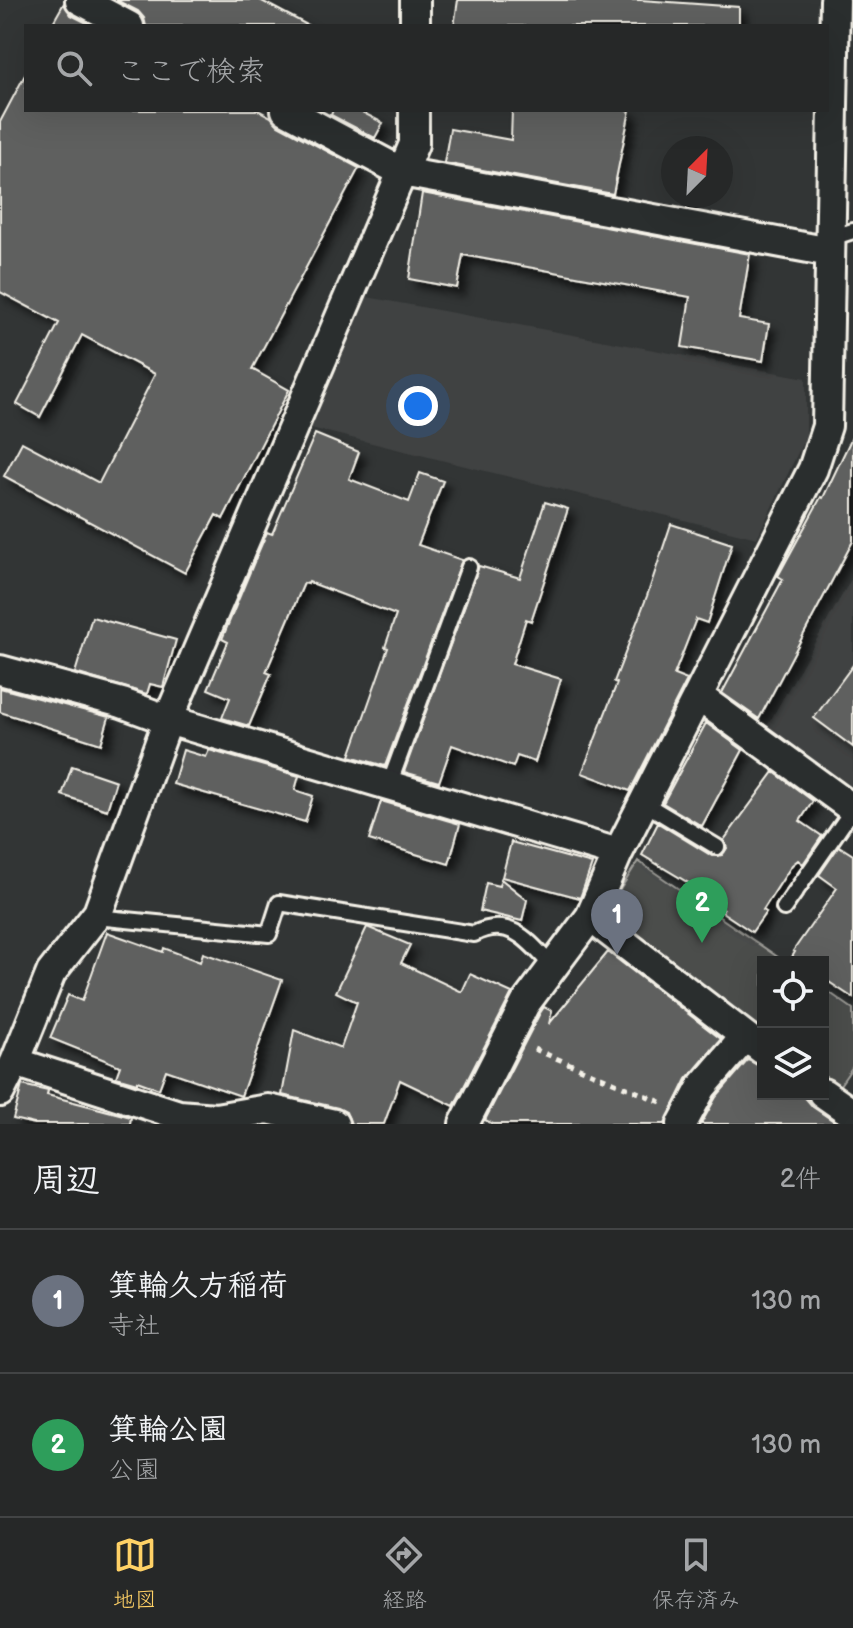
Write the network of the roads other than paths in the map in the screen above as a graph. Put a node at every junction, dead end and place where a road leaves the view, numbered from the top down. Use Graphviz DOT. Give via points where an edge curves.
graph roads {
  1 [pos="80,0"];
  2 [pos="415,0"];
  3 [pos="835,0"];
  4 [pos="125,24"];
  5 [pos="415,24"];
  6 [pos="290,112"];
  7 [pos="414,112"];
  8 [pos="402,172"];
  9 [pos="838,241"];
  10 [pos="469,567"];
  11 [pos="0,670"];
  12 [pos="698,696"];
  13 [pos="168,720"];
  14 [pos="389,785"];
  15 [pos="644,803"];
  16 [pos="853,809"];
  17 [pos="717,847"];
  18 [pos="618,853"];
  19 [pos="784,908"];
  20 [pos="98,913"];
  21 [pos="590,917"];
  22 [pos="553,967"];
  23 [pos="754,1044"];
  24 [pos="15,1062"];
  25 [pos="0,1092"];
  26 [pos="829,1097"];
  27 [pos="853,1114"];
  28 [pos="685,1119"];
  29 [pos="323,1123"];
  30 [pos="464,1124"];
  1 -- 4 [label="street"];
  2 -- 5 [label="street"];
  3 -- 9 [label="street"];
  6 -- 8 [label="street"];
  7 -- 8 [label="street" via="414,144"];
  8 -- 9 [label="street"];
  8 -- 13 [label="street"];
  9 -- 12 [label="street" via="827,426 813,469"];
  10 -- 14 [label="lane"];
  11 -- 13 [label="street"];
  12 -- 15 [label="street"];
  12 -- 16 [label="street"];
  13 -- 14 [label="street"];
  13 -- 20 [label="street"];
  14 -- 18 [label="street"];
  15 -- 17 [label="lane"];
  15 -- 18 [label="street"];
  16 -- 19 [label="lane"];
  18 -- 21 [label="street"];
  20 -- 22 [label="lane" via="269,934 279,903 474,934 486,928 518,932"];
  20 -- 24 [label="street" via="51,973"];
  21 -- 22 [label="street"];
  21 -- 23 [label="street"];
  22 -- 30 [label="street" via="525,1004"];
  23 -- 28 [label="street" via="702,1087"];
  24 -- 25 [label="street"];
  24 -- 29 [label="street" via="179,1115 216,1118 268,1109"];
  26 -- 27 [label="street"];
}
